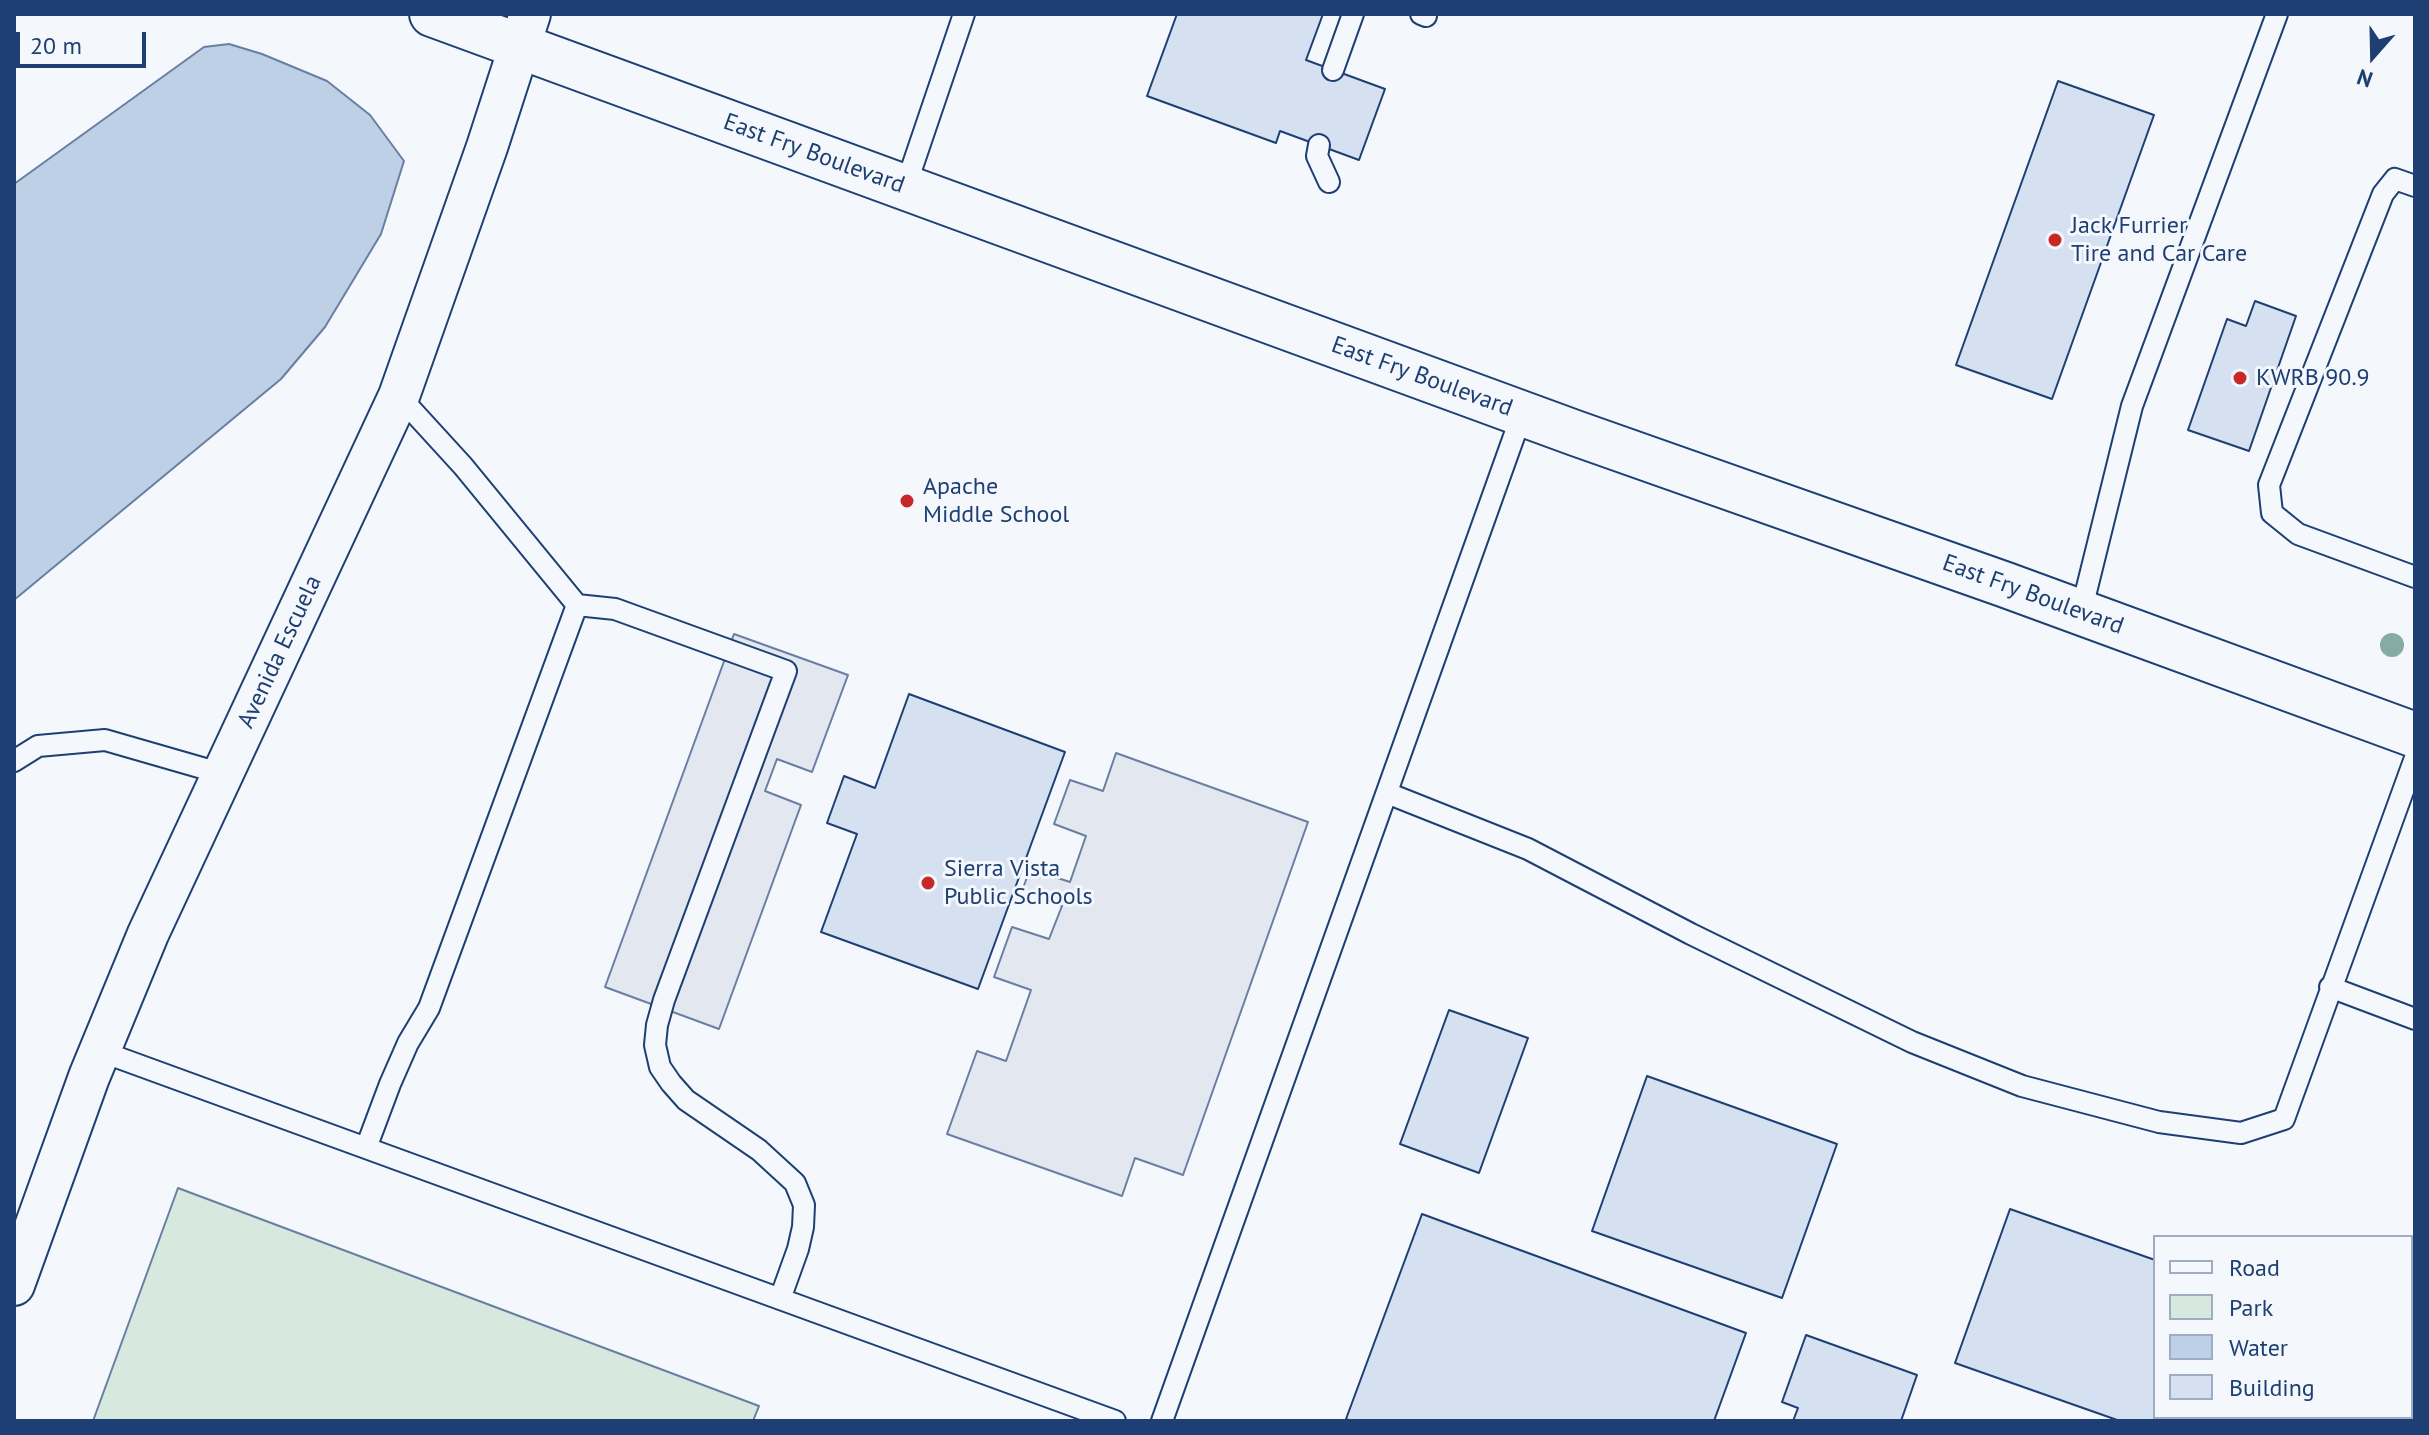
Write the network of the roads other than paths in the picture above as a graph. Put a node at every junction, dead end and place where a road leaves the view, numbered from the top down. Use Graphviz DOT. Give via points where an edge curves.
graph roads {
  1 [pos="432,14"];
  2 [pos="964,14"];
  3 [pos="1353,14"];
  4 [pos="2277,14"];
  5 [pos="524,30"];
  6 [pos="1333,70"];
  7 [pos="1319,145"];
  8 [pos="1329,182"];
  9 [pos="2415,186"];
  10 [pos="905,188"];
  11 [pos="399,396"];
  12 [pos="1522,414"];
  13 [pos="2415,577"];
  14 [pos="577,605"];
  15 [pos="2081,612"];
  16 [pos="2415,735"];
  17 [pos="2415,758"];
  18 [pos="14,761"];
  19 [pos="223,774"];
  20 [pos="1387,793"];
  21 [pos="2330,987"];
  22 [pos="2415,1019"];
  23 [pos="100,1051"];
  24 [pos="366,1148"];
  25 [pos="14,1285"];
  26 [pos="780,1299"];
  27 [pos="1115,1421"];
  28 [pos="1162,1421"];
  1 -- 5 [label="main road, East Fry Boulevard"];
  2 -- 10 [label="lane"];
  3 -- 6 [label="lane"];
  4 -- 15 [label="lane" via="2132,406"];
  5 -- 10 [label="main road, East Fry Boulevard"];
  5 -- 11 [label="street, Avenida Escuela"];
  7 -- 8 [label="lane" via="1317,156"];
  9 -- 13 [label="lane" via="2395,179 2383,194 2269,485 2272,513 2298,534"];
  10 -- 12 [label="main road, East Fry Boulevard"];
  11 -- 14 [label="lane"];
  11 -- 19 [label="street, Avenida Escuela"];
  12 -- 15 [label="main road, East Fry Boulevard"];
  12 -- 20 [label="lane"];
  14 -- 24 [label="lane" via="429,1008 408,1043"];
  14 -- 26 [label="lane" via="615,609 786,671 664,1000 655,1045 660,1067 686,1100 759,1150 795,1183 804,1205 803,1227"];
  15 -- 16 [label="main road, East Fry Boulevard"];
  17 -- 21 [label="lane"];
  18 -- 19 [label="lane" via="38,746 105,740"];
  19 -- 23 [label="street, Avenida Escuela"];
  20 -- 21 [label="lane" via="1528,849 1912,1042 2022,1086 2159,1122 2241,1133 2284,1119"];
  20 -- 28 [label="lane"];
  21 -- 22 [label="lane"];
  23 -- 24 [label="lane"];
  23 -- 25 [label="street, Avenida Escuela"];
  24 -- 26 [label="lane"];
  26 -- 27 [label="lane"];
}
